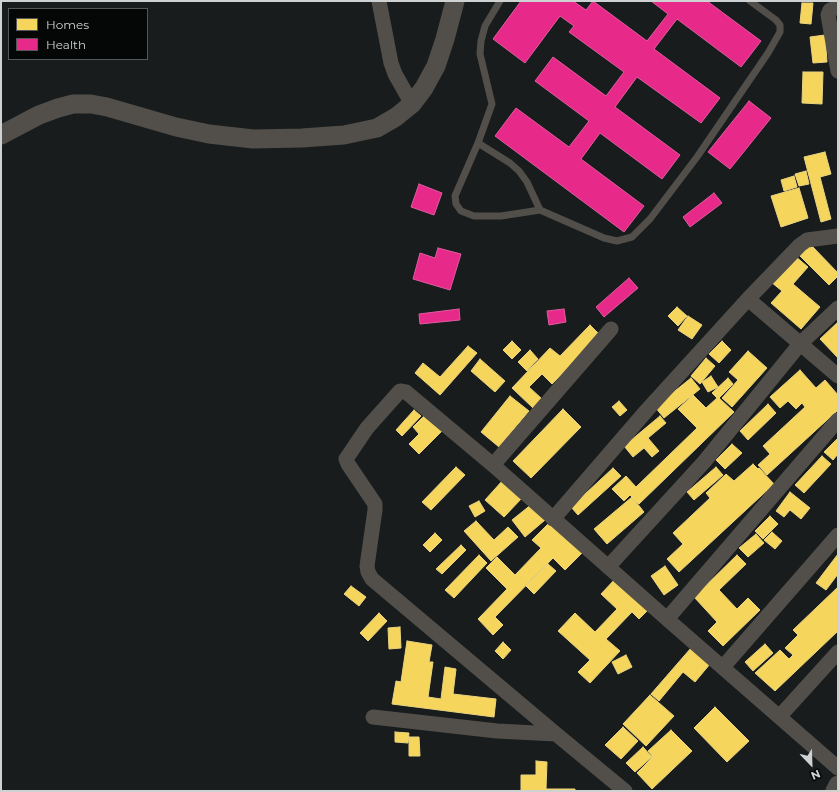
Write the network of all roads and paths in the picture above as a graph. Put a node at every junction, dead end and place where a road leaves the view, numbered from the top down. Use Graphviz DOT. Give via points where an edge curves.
graph roads {
  1 [pos="379,1"];
  2 [pos="455,1"];
  3 [pos="500,1"];
  4 [pos="750,1"];
  5 [pos="838,7"];
  6 [pos="838,71"];
  7 [pos="412,104"];
  8 [pos="1,136"];
  9 [pos="478,143"];
  10 [pos="540,210"];
  11 [pos="838,236"];
  12 [pos="748,299"];
  13 [pos="838,308"];
  14 [pos="611,329"];
  15 [pos="800,344"];
  16 [pos="838,376"];
  17 [pos="838,420"];
  18 [pos="492,465"];
  19 [pos="553,519"];
  20 [pos="838,535"];
  21 [pos="608,567"];
  22 [pos="667,619"];
  23 [pos="838,652"];
  24 [pos="723,667"];
  25 [pos="780,716"];
  26 [pos="373,717"];
  27 [pos="556,734"];
  28 [pos="838,768"];
  29 [pos="838,785"];
  30 [pos="625,791"];
  31 [pos="835,791"];
  1 -- 7 [label="street" via="391,63"];
  2 -- 7 [label="street" via="436,66"];
  3 -- 9 [label="lane" via="485,26 481,41 480,54 492,104"];
  4 -- 10 [label="lane" via="776,20 780,25 780,32 768,54 697,157 650,219 632,237 617,241 604,238"];
  5 -- 6 [label="street" via="830,10 828,15"];
  7 -- 8 [label="street" via="377,128 344,135 253,139 176,127 107,107 73,104 39,115"];
  9 -- 10 [label="lane" via="519,171"];
  9 -- 10 [label="lane" via="455,196 456,204 461,211 474,216 501,216"];
  11 -- 12 [label="street" via="803,242"];
  12 -- 15 [label="street"];
  12 -- 19 [label="street"];
  13 -- 15 [label="street"];
  14 -- 18 [label="street"];
  15 -- 16 [label="street"];
  15 -- 21 [label="street" via="704,462"];
  17 -- 22 [label="street"];
  18 -- 19 [label="street"];
  18 -- 27 [label="street" via="406,392 400,391 367,428 346,459 375,504 367,566 372,579"];
  19 -- 21 [label="street"];
  20 -- 24 [label="street"];
  21 -- 22 [label="street"];
  22 -- 24 [label="street"];
  23 -- 25 [label="street"];
  24 -- 25 [label="street"];
  25 -- 28 [label="street"];
  26 -- 27 [label="street" via="497,731"];
  27 -- 30 [label="street"];
  29 -- 31 [label="street"];
}
